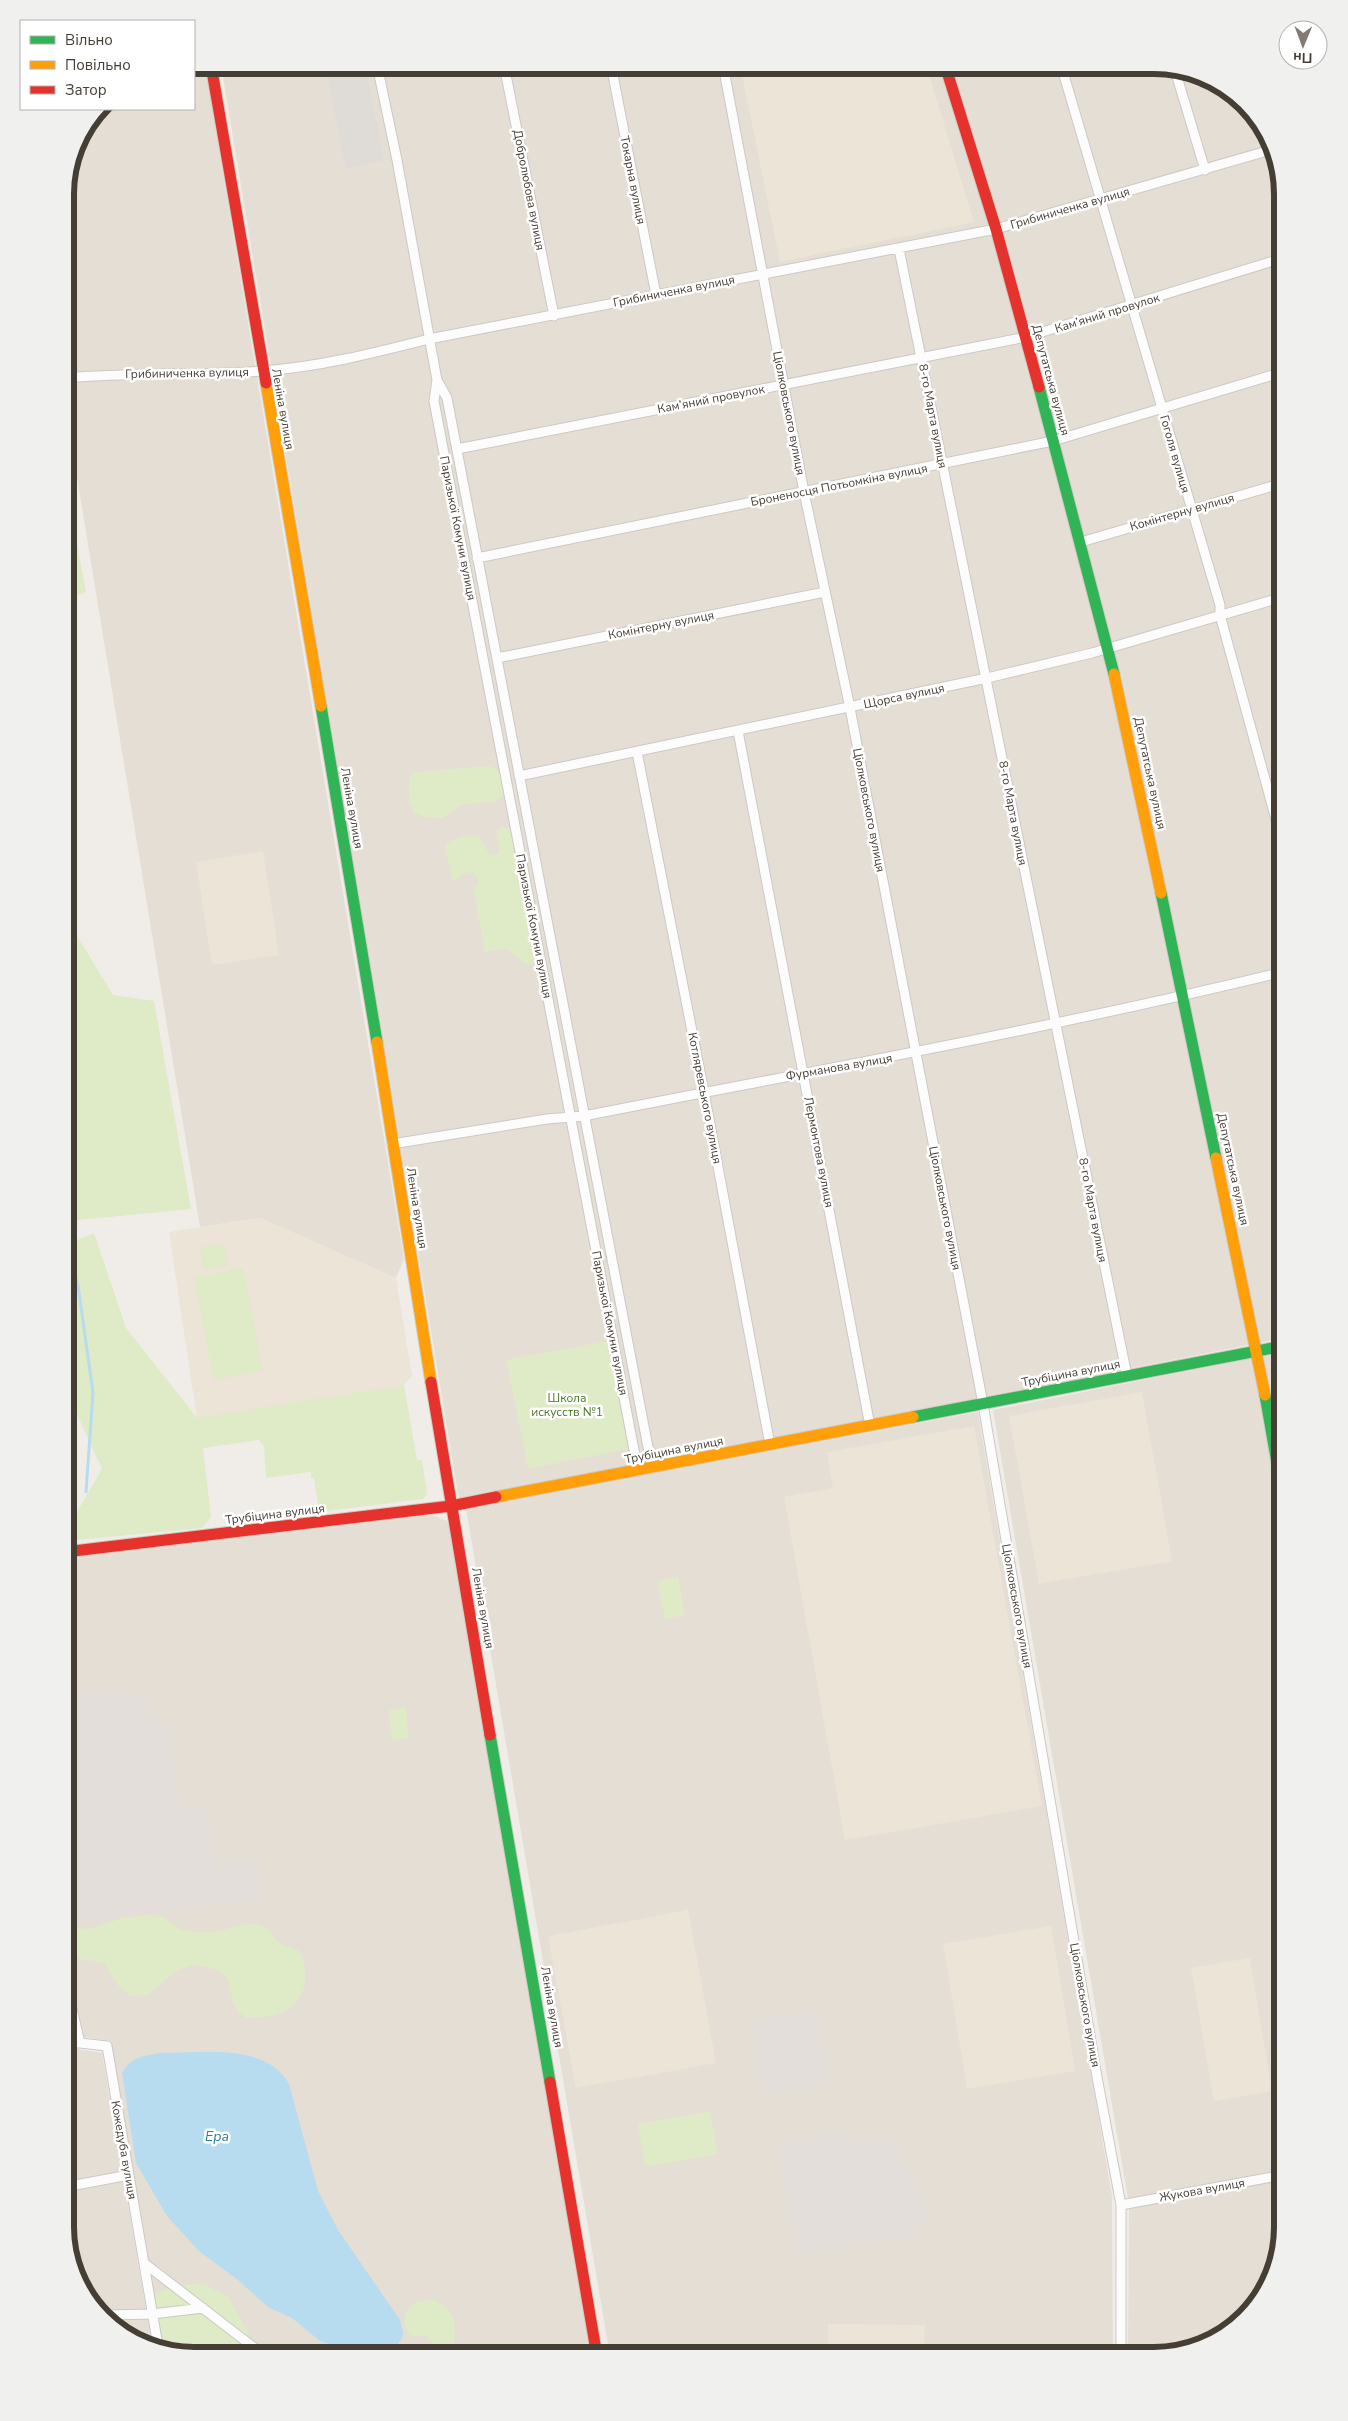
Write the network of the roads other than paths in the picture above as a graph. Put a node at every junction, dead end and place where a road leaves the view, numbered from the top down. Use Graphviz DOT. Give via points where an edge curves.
graph roads {
  1 [pos="212,74"];
  2 [pos="379,74"];
  3 [pos="506,74"];
  4 [pos="612,74"];
  5 [pos="725,74"];
  6 [pos="948,74"];
  7 [pos="1064,74"];
  8 [pos="1177,76"];
  9 [pos="1266,151"];
  10 [pos="1205,170"];
  11 [pos="1102,200"];
  12 [pos="996,229"];
  13 [pos="899,249"];
  14 [pos="1274,261"];
  15 [pos="762,274"];
  16 [pos="656,295"];
  17 [pos="1132,306"];
  18 [pos="554,316"];
  19 [pos="1026,337"];
  20 [pos="430,339"];
  21 [pos="921,358"];
  22 [pos="262,371"];
  23 [pos="1274,375"];
  24 [pos="74,377"];
  25 [pos="437,380"];
  26 [pos="784,385"];
  27 [pos="1162,409"];
  28 [pos="1054,441"];
  29 [pos="456,449"];
  30 [pos="942,464"];
  31 [pos="1274,485"];
  32 [pos="804,492"];
  33 [pos="1192,510"];
  34 [pos="1080,542"];
  35 [pos="477,558"];
  36 [pos="825,592"];
  37 [pos="1274,600"];
  38 [pos="1220,615"];
  39 [pos="1109,648"];
  40 [pos="497,658"];
  41 [pos="987,678"];
  42 [pos="850,708"];
  43 [pos="738,731"];
  44 [pos="637,752"];
  45 [pos="519,776"];
  46 [pos="1274,812"];
  47 [pos="1274,974"];
  48 [pos="1183,996"];
  49 [pos="1056,1024"];
  50 [pos="915,1053"];
  51 [pos="804,1073"];
  52 [pos="704,1092"];
  53 [pos="584,1116"];
  54 [pos="570,1117"];
  55 [pos="392,1144"];
  56 [pos="1274,1348"];
  57 [pos="1257,1351"];
  58 [pos="1127,1376"];
  59 [pos="983,1404"];
  60 [pos="870,1426"];
  61 [pos="770,1445"];
  62 [pos="1274,1446"];
  63 [pos="652,1468"];
  64 [pos="638,1471"];
  65 [pos="451,1506"];
  66 [pos="74,1551"];
  67 [pos="74,2017"];
  68 [pos="74,2043"];
  69 [pos="80,2043"];
  70 [pos="129,2175"];
  71 [pos="1274,2177"];
  72 [pos="74,2184"];
  73 [pos="1121,2204"];
  74 [pos="144,2263"];
  75 [pos="204,2308"];
  76 [pos="152,2314"];
  77 [pos="112,2315"];
  78 [pos="157,2341"];
  79 [pos="254,2347"];
  80 [pos="596,2347"];
  81 [pos="1121,2347"];
  1 -- 22 [label="street, Леніна вулиця"];
  2 -- 20 [label="street, Паризької Комуни вулиця"];
  3 -- 18 [label="street, Добролюбова вулиця"];
  4 -- 16 [label="street, Токарна вулиця"];
  5 -- 15 [label="street, Ціолковського вулиця"];
  6 -- 12 [label="street, Депутатська вулиця"];
  7 -- 11 [label="street, Гоголя вулиця"];
  8 -- 10 [label="street"];
  9 -- 10 [label="street, Грибиниченка вулиця"];
  10 -- 11 [label="street, Грибиниченка вулиця"];
  11 -- 12 [label="street, Грибиниченка вулиця"];
  11 -- 17 [label="street, Гоголя вулиця"];
  12 -- 13 [label="street, Грибиниченка вулиця"];
  12 -- 19 [label="street, Депутатська вулиця"];
  13 -- 15 [label="street, Грибиниченка вулиця"];
  13 -- 21 [label="street, 8-го Марта вулиця"];
  14 -- 17 [label="street, Кам’яний провулок"];
  15 -- 16 [label="street, Грибиниченка вулиця"];
  15 -- 26 [label="street, Ціолковського вулиця"];
  16 -- 18 [label="street, Грибиниченка вулиця"];
  17 -- 19 [label="street, Кам’яний провулок"];
  17 -- 27 [label="street, Гоголя вулиця"];
  18 -- 20 [label="street, Грибиниченка вулиця"];
  19 -- 21 [label="street, Кам’яний провулок"];
  19 -- 28 [label="street, Депутатська вулиця"];
  20 -- 22 [label="street, Грибиниченка вулиця" via="316,365"];
  20 -- 25 [label="street, Паризької Комуни вулиця"];
  21 -- 26 [label="street, Кам’яний провулок"];
  21 -- 30 [label="street, 8-го Марта вулиця"];
  22 -- 24 [label="street, Грибиниченка вулиця"];
  22 -- 55 [label="street, Леніна вулиця" via="342,826"];
  23 -- 27 [label="street, Броненосця Потьомкіна вулиця"];
  25 -- 29 [label="street, Паризької Комуни вулиця" via="447,398"];
  25 -- 54 [label="street, Паризької Комуни вулиця" via="435,411"];
  26 -- 29 [label="street, Кам’яний провулок"];
  26 -- 32 [label="street, Ціолковського вулиця"];
  27 -- 28 [label="street, Броненосця Потьомкіна вулиця"];
  27 -- 33 [label="street, Гоголя вулиця"];
  28 -- 30 [label="street, Броненосця Потьомкіна вулиця"];
  28 -- 34 [label="street, Депутатська вулиця"];
  29 -- 35 [label="street, Паризької Комуни вулиця"];
  30 -- 32 [label="street, Броненосця Потьомкіна вулиця"];
  30 -- 41 [label="street, 8-го Марта вулиця"];
  31 -- 33 [label="street, Комінтерну вулиця"];
  32 -- 35 [label="street, Броненосця Потьомкіна вулиця"];
  32 -- 36 [label="street, Ціолковського вулиця"];
  33 -- 34 [label="street, Комінтерну вулиця"];
  33 -- 38 [label="street, Гоголя вулиця" via="1220,605"];
  34 -- 39 [label="street, Депутатська вулиця"];
  35 -- 40 [label="street, Паризької Комуни вулиця"];
  36 -- 40 [label="street, Комінтерну вулиця"];
  36 -- 42 [label="street, Ціолковського вулиця"];
  37 -- 38 [label="street, Щорса вулиця"];
  38 -- 39 [label="street, Щорса вулиця"];
  38 -- 46 [label="street, Гоголя вулиця"];
  39 -- 41 [label="street, Щорса вулиця"];
  39 -- 48 [label="street, Депутатська вулиця"];
  40 -- 45 [label="street, Паризької Комуни вулиця"];
  41 -- 42 [label="street, Щорса вулиця"];
  41 -- 49 [label="street, 8-го Марта вулиця"];
  42 -- 43 [label="street, Щорса вулиця"];
  42 -- 50 [label="street, Ціолковського вулиця"];
  43 -- 44 [label="street, Щорса вулиця"];
  43 -- 51 [label="street, Лермонтова вулиця"];
  44 -- 45 [label="street, Щорса вулиця"];
  44 -- 52 [label="street, Котляревського вулиця"];
  45 -- 53 [label="street, Паризької Комуни вулиця"];
  47 -- 48 [label="street, Фурманова вулиця"];
  48 -- 49 [label="street, Фурманова вулиця"];
  48 -- 57 [label="street, Депутатська вулиця"];
  49 -- 50 [label="street, Фурманова вулиця"];
  49 -- 58 [label="street, 8-го Марта вулиця"];
  50 -- 51 [label="street, Фурманова вулиця"];
  50 -- 59 [label="street, Ціолковського вулиця"];
  51 -- 52 [label="street, Фурманова вулиця"];
  51 -- 60 [label="street, Лермонтова вулиця"];
  52 -- 53 [label="street, Фурманова вулиця"];
  52 -- 61 [label="street, Котляревського вулиця"];
  53 -- 54 [label="street, Фурманова вулиця"];
  53 -- 63 [label="street, Паризької Комуни вулиця"];
  54 -- 55 [label="street, Фурманова вулиця"];
  54 -- 64 [label="street, Паризької Комуни вулиця"];
  55 -- 65 [label="street, Леніна вулиця"];
  56 -- 57 [label="street, Трубіцина вулиця"];
  57 -- 58 [label="street, Трубіцина вулиця"];
  57 -- 62 [label="street, Депутатська вулиця"];
  58 -- 59 [label="street, Трубіцина вулиця"];
  59 -- 60 [label="street, Трубіцина вулиця"];
  59 -- 73 [label="street, Ціолковського вулиця" via="1095,2068"];
  60 -- 61 [label="street, Трубіцина вулиця"];
  61 -- 63 [label="street, Трубіцина вулиця"];
  63 -- 64 [label="street, Трубіцина вулиця"];
  64 -- 65 [label="street, Трубіцина вулиця"];
  65 -- 66 [label="street, Трубіцина вулиця"];
  65 -- 80 [label="street, Леніна вулиця"];
  67 -- 69 [label="street"];
  68 -- 69 [label="street"];
  69 -- 70 [label="street, Кожедуба вулиця" via="107,2046"];
  70 -- 72 [label="street"];
  70 -- 74 [label="street, Кожедуба вулиця"];
  71 -- 73 [label="street, Жукова вулиця"];
  73 -- 81 [label="street, Ціолковського вулиця"];
  74 -- 75 [label="street"];
  74 -- 76 [label="street, Кожедуба вулиця"];
  75 -- 76 [label="street"];
  75 -- 79 [label="street"];
  76 -- 77 [label="street"];
  76 -- 78 [label="street, Кожедуба вулиця"];
}
